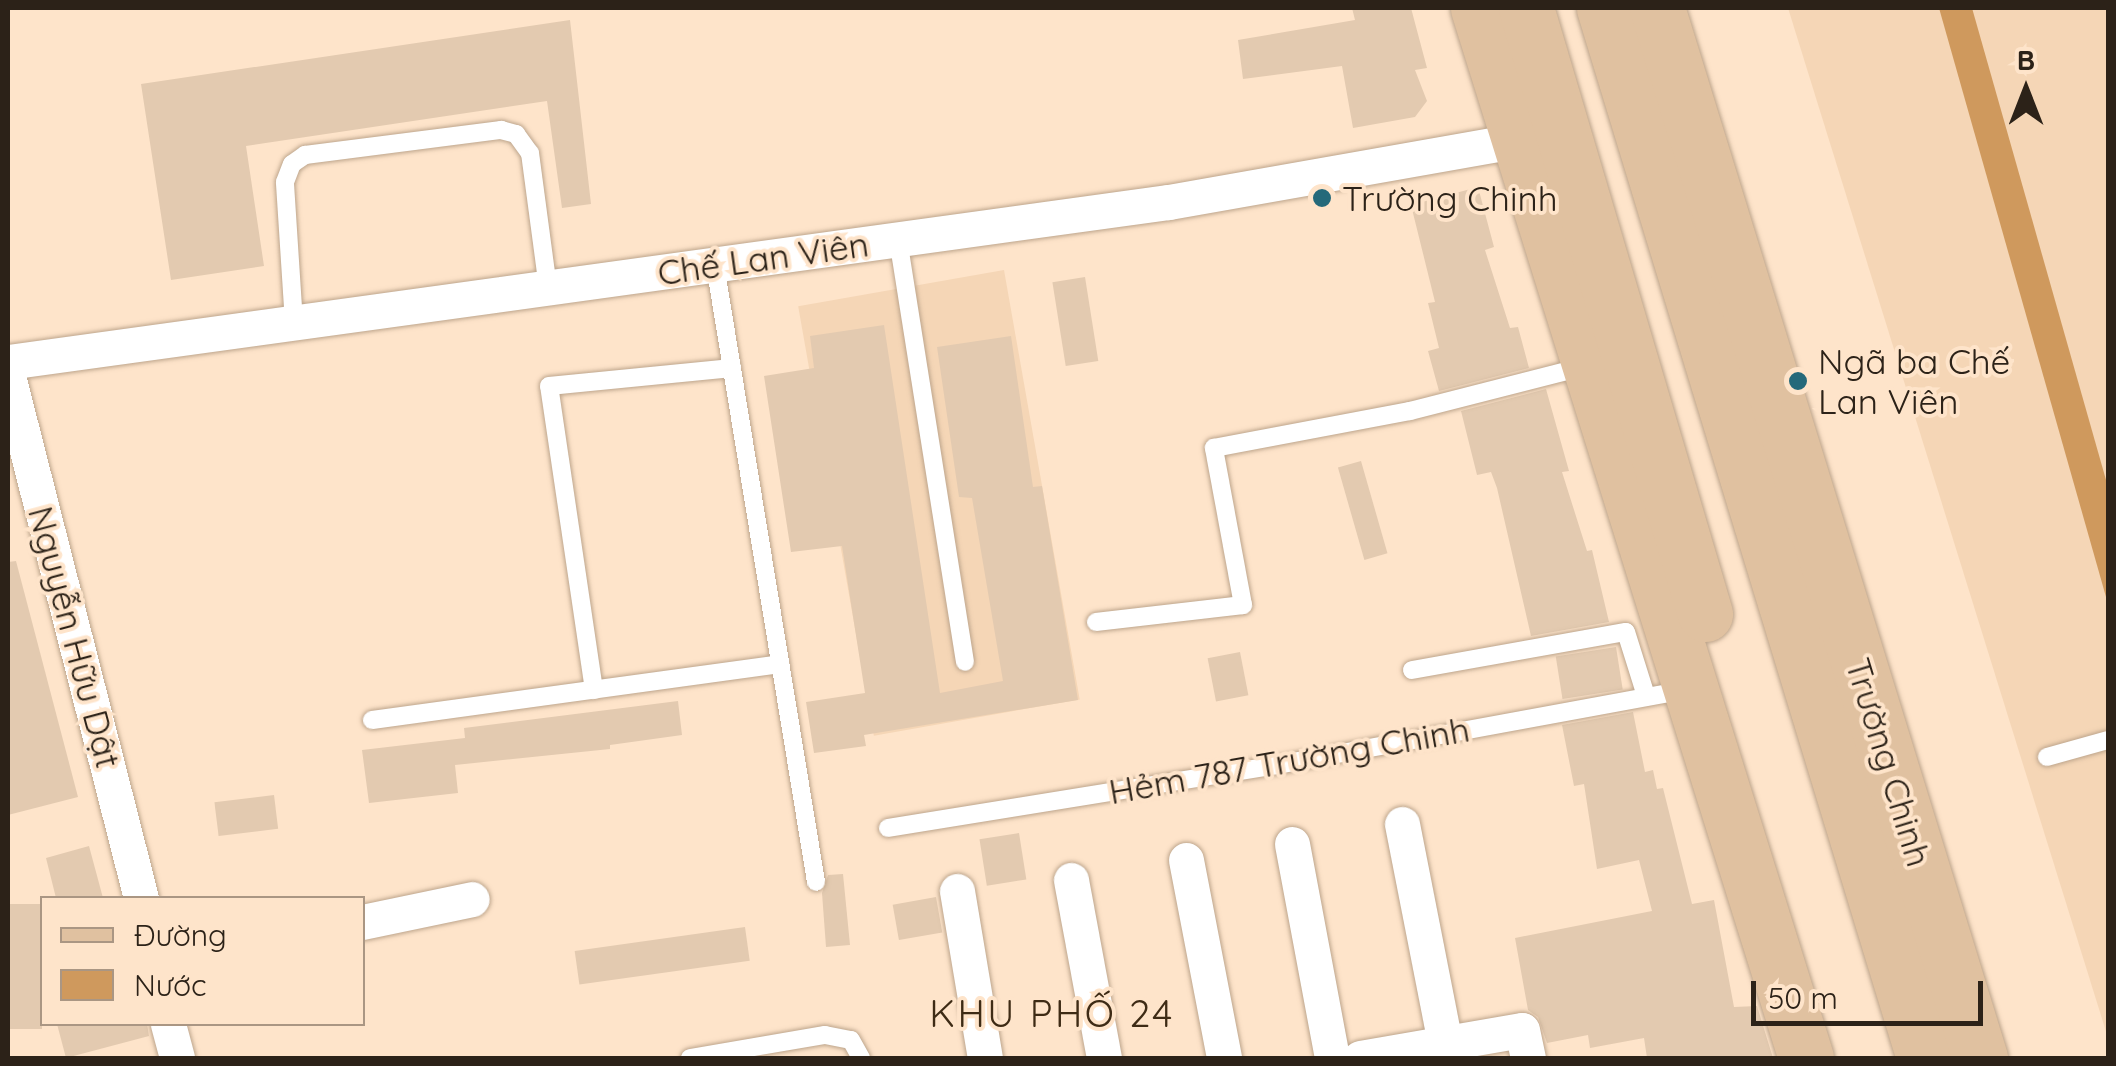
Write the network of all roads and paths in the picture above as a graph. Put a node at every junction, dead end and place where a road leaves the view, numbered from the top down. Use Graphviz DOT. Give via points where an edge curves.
graph roads {
  1 [pos="1478,8"];
  2 [pos="1526,8"];
  3 [pos="1604,8"];
  4 [pos="1657,8"];
  5 [pos="1516,141"];
  6 [pos="898,239"];
  7 [pos="716,264"];
  8 [pos="548,288"];
  9 [pos="294,323"];
  10 [pos="8,362"];
  11 [pos="1588,366"];
  12 [pos="732,368"];
  13 [pos="8,376"];
  14 [pos="1096,622"];
  15 [pos="965,662"];
  16 [pos="780,664"];
  17 [pos="1412,670"];
  18 [pos="594,690"];
  19 [pos="1668,693"];
  20 [pos="372,720"];
  21 [pos="2108,740"];
  22 [pos="2047,757"];
  23 [pos="1402,824"];
  24 [pos="888,828"];
  25 [pos="1292,844"];
  26 [pos="1186,860"];
  27 [pos="1072,880"];
  28 [pos="816,882"];
  29 [pos="956,892"];
  30 [pos="140,896"];
  31 [pos="472,899"];
  32 [pos="365,921"];
  33 [pos="169,1026"];
  34 [pos="1445,1044"];
  35 [pos="177,1058"];
  36 [pos="690,1058"];
  37 [pos="861,1058"];
  38 [pos="984,1058"];
  39 [pos="1104,1058"];
  40 [pos="1224,1058"];
  41 [pos="1332,1058"];
  42 [pos="1360,1058"];
  43 [pos="1528,1058"];
  44 [pos="1806,1058"];
  45 [pos="1840,1058"];
  46 [pos="1924,1058"];
  47 [pos="1980,1058"];
  1 -- 5 [label="main road"];
  2 -- 45 [label="main road"];
  3 -- 46 [label="main road, Trường Chinh"];
  4 -- 47 [label="main road, Trường Chinh"];
  5 -- 6 [label="street, Chế Lan Viên" via="1169,202"];
  5 -- 11 [label="main road"];
  6 -- 7 [label="street, Chế Lan Viên"];
  6 -- 15 [label="lane"];
  7 -- 8 [label="street, Chế Lan Viên"];
  7 -- 12 [label="lane"];
  8 -- 9 [label="street, Chế Lan Viên"];
  8 -- 9 [label="lane" via="530,154 516,134 501,130 305,156 292,164 284,182"];
  9 -- 10 [label="street, Chế Lan Viên"];
  11 -- 14 [label="lane" via="1410,411 1214,448 1243,605"];
  11 -- 19 [label="main road"];
  12 -- 16 [label="lane"];
  12 -- 18 [label="lane" via="550,386"];
  13 -- 30 [label="street, Nguyễn Hữu Dật"];
  16 -- 18 [label="lane"];
  16 -- 28 [label="lane"];
  17 -- 19 [label="lane" via="1626,632"];
  18 -- 20 [label="lane"];
  19 -- 24 [label="lane, Hẻm 787 Trường Chinh" via="1276,766"];
  19 -- 44 [label="main road"];
  21 -- 22 [label="lane"];
  23 -- 34 [label="street"];
  25 -- 41 [label="street"];
  26 -- 40 [label="street"];
  27 -- 39 [label="street"];
  29 -- 38 [label="street"];
  31 -- 32 [label="street"];
  33 -- 35 [label="street"];
  34 -- 42 [label="street"];
  34 -- 43 [label="street" via="1522,1030"];
  36 -- 37 [label="lane" via="825,1036 851,1040"];
}
